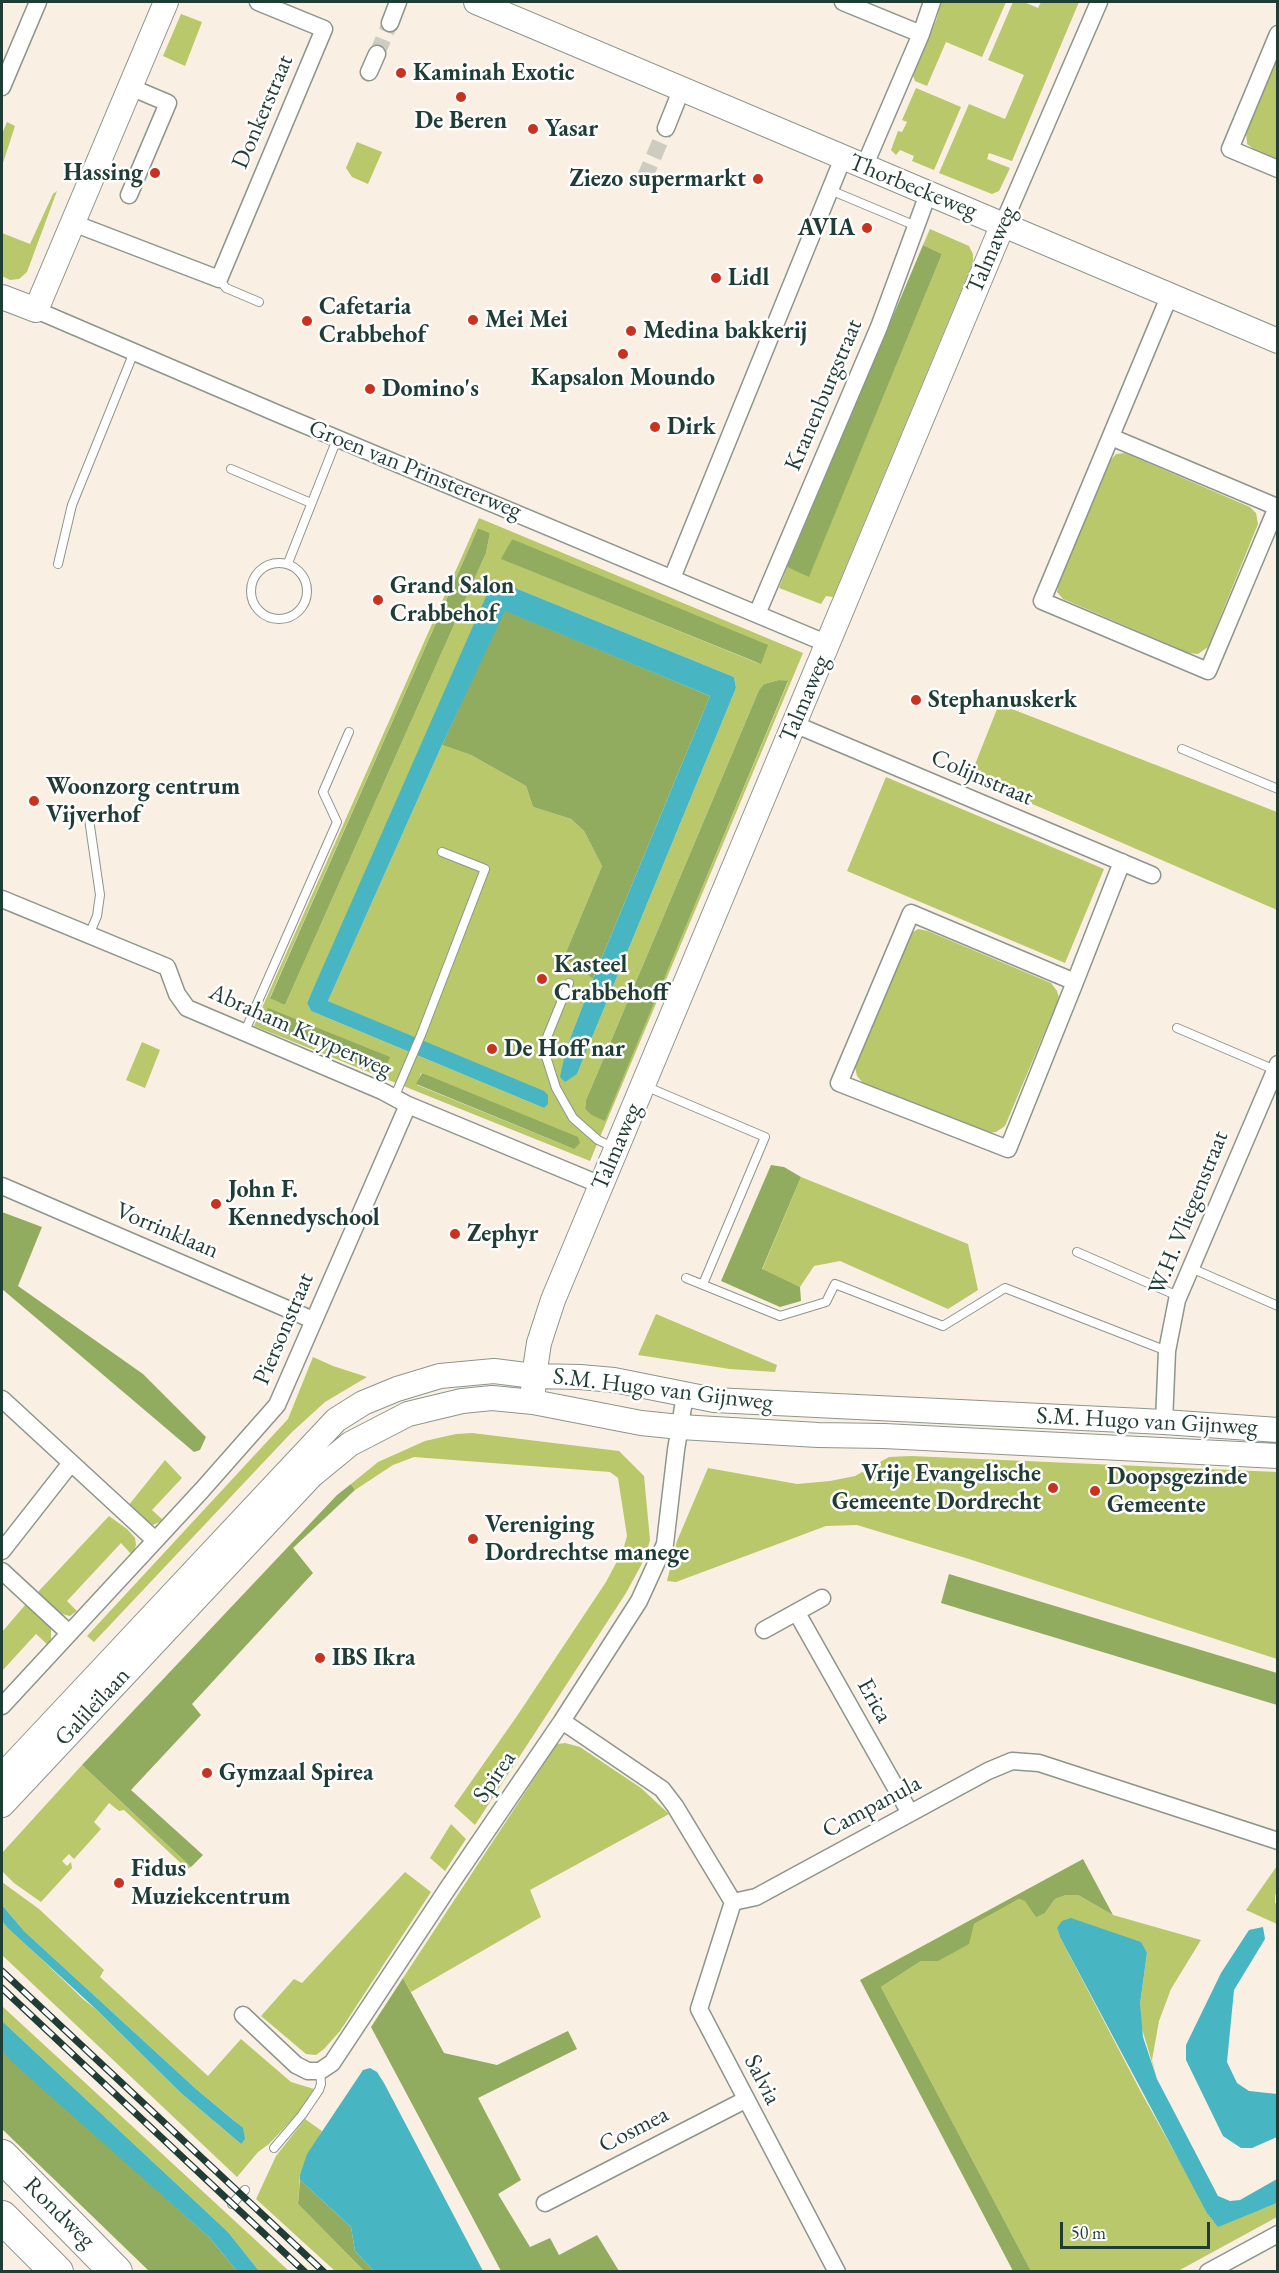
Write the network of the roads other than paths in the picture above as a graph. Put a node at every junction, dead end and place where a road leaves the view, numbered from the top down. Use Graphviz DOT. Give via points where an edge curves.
graph roads {
  1 [pos="38,2"];
  2 [pos="166,2"];
  3 [pos="258,2"];
  4 [pos="398,2"];
  5 [pos="476,2"];
  6 [pos="843,2"];
  7 [pos="932,2"];
  8 [pos="1099,2"];
  9 [pos="390,23"];
  10 [pos="921,34"];
  11 [pos="1278,34"];
  12 [pos="377,54"];
  13 [pos="369,72"];
  14 [pos="2,87"];
  15 [pos="130,87"];
  16 [pos="682,88"];
  17 [pos="666,128"];
  18 [pos="854,163"];
  19 [pos="1278,169"];
  20 [pos="830,190"];
  21 [pos="928,194"];
  22 [pos="129,195"];
  23 [pos="73,222"];
  24 [pos="1003,224"];
  25 [pos="916,226"];
  26 [pos="219,279"];
  27 [pos="2,297"];
  28 [pos="1169,297"];
  29 [pos="259,302"];
  30 [pos="36,310"];
  31 [pos="1278,341"];
  32 [pos="134,352"];
  33 [pos="1111,438"];
  34 [pos="337,439"];
  35 [pos="231,469"];
  36 [pos="311,503"];
  37 [pos="288,563"];
  38 [pos="58,564"];
  39 [pos="672,578"];
  40 [pos="757,614"];
  41 [pos="828,644"];
  42 [pos="795,724"];
  43 [pos="349,732"];
  44 [pos="1182,749"];
  45 [pos="1278,789"];
  46 [pos="89,819"];
  47 [pos="442,852"];
  48 [pos="1122,862"];
  49 [pos="1152,874"];
  50 [pos="2,899"];
  51 [pos="89,935"];
  52 [pos="1075,982"];
  53 [pos="570,983"];
  54 [pos="1177,1028"];
  55 [pos="245,1031"];
  56 [pos="1276,1067"];
  57 [pos="643,1085"];
  58 [pos="401,1102"];
  59 [pos="616,1149"];
  60 [pos="601,1185"];
  61 [pos="2,1186"];
  62 [pos="1077,1252"];
  63 [pos="1191,1268"];
  64 [pos="686,1278"];
  65 [pos="703,1284"];
  66 [pos="1178,1296"];
  67 [pos="1278,1306"];
  68 [pos="313,1320"];
  69 [pos="1167,1350"];
  70 [pos="534,1376"];
  71 [pos="686,1395"];
  72 [pos="2,1400"];
  73 [pos="533,1402"];
  74 [pos="1164,1422"];
  75 [pos="680,1427"];
  76 [pos="1278,1430"];
  77 [pos="1278,1456"];
  78 [pos="71,1463"];
  79 [pos="155,1540"];
  80 [pos="2,1551"];
  81 [pos="2,1571"];
  82 [pos="822,1598"];
  83 [pos="177,1602"];
  84 [pos="797,1612"];
  85 [pos="764,1630"];
  86 [pos="69,1633"];
  87 [pos="2,1706"];
  88 [pos="562,1721"];
  89 [pos="2,1776"];
  90 [pos="2,1805"];
  91 [pos="910,1814"];
  92 [pos="1278,1841"];
  93 [pos="733,1902"];
  94 [pos="243,2015"];
  95 [pos="320,2071"];
  96 [pos="745,2100"];
  97 [pos="274,2148"];
  98 [pos="2,2156"];
  99 [pos="245,2190"];
  100 [pos="545,2203"];
  101 [pos="232,2204"];
  102 [pos="2,2217"];
  103 [pos="1278,2234"];
  104 [pos="830,2269"];
  105 [pos="57,2271"];
  106 [pos="116,2271"];
  107 [pos="1208,2271"];
  1 -- 14 [label="street"];
  2 -- 15 [label="street"];
  3 -- 26 [label="street, Donkerstraat" via="324,29"];
  4 -- 9 [label="street"];
  5 -- 16 [label="street, Thorbeckeweg"];
  6 -- 10 [label="street"];
  7 -- 10 [label="street"];
  8 -- 24 [label="street, Talmaweg"];
  10 -- 18 [label="street"];
  11 -- 19 [label="street" via="1230,149"];
  12 -- 13 [label="street"];
  15 -- 22 [label="street" via="168,103"];
  15 -- 23 [label="street"];
  16 -- 17 [label="street"];
  16 -- 18 [label="street, Thorbeckeweg"];
  18 -- 20 [label="street"];
  18 -- 21 [label="street, Thorbeckeweg"];
  20 -- 25 [label="lane"];
  20 -- 39 [label="street"];
  21 -- 24 [label="street, Thorbeckeweg"];
  21 -- 25 [label="street, Kranenburgstraat"];
  23 -- 26 [label="street"];
  23 -- 30 [label="street"];
  24 -- 28 [label="street, Thorbeckeweg"];
  24 -- 41 [label="street, Talmaweg"];
  25 -- 40 [label="street, Kranenburgstraat" via="879,327"];
  26 -- 29 [label="lane" via="225,288"];
  27 -- 30 [label="street, Groen van Prinstererweg"];
  28 -- 31 [label="street, Thorbeckeweg"];
  28 -- 33 [label="street"];
  30 -- 32 [label="street, Groen van Prinstererweg"];
  32 -- 34 [label="street, Groen van Prinstererweg"];
  32 -- 38 [label="lane" via="72,505"];
  33 -- 33 [label="street" via="1042,601 1208,671 1277,507"];
  34 -- 36 [label="lane"];
  34 -- 39 [label="street, Groen van Prinstererweg"];
  35 -- 36 [label="lane"];
  36 -- 37 [label="lane"];
  37 -- 37 [label="lane" via="262,568 251,586 255,605 271,618 293,616 306,600 306,580"];
  39 -- 40 [label="street, Groen van Prinstererweg"];
  40 -- 41 [label="street, Groen van Prinstererweg"];
  41 -- 42 [label="street, Talmaweg"];
  42 -- 48 [label="street, Colijnstraat"];
  42 -- 57 [label="street, Talmaweg"];
  43 -- 55 [label="lane" via="323,792 337,822"];
  44 -- 45 [label="lane"];
  46 -- 51 [label="lane" via="100,895"];
  47 -- 58 [label="lane" via="486,869 412,1057"];
  48 -- 49 [label="street, Colijnstraat"];
  48 -- 52 [label="street"];
  50 -- 51 [label="street, Abraham Kuyperweg"];
  51 -- 55 [label="street, Abraham Kuyperweg" via="167,967 187,1008"];
  52 -- 52 [label="street" via="911,913 840,1083 1008,1149"];
  53 -- 59 [label="lane" via="543,1047 556,1088 573,1118 597,1140"];
  54 -- 56 [label="lane"];
  55 -- 58 [label="street, Abraham Kuyperweg"];
  56 -- 63 [label="street, W.H. Vliegenstraat"];
  57 -- 59 [label="street, Talmaweg"];
  57 -- 65 [label="lane" via="765,1137"];
  58 -- 60 [label="street, Abraham Kuyperweg"];
  58 -- 68 [label="street, Piersonstraat"];
  59 -- 60 [label="street, Talmaweg"];
  60 -- 70 [label="street, Talmaweg" via="553,1300"];
  61 -- 68 [label="street, Vorrinklaan"];
  62 -- 66 [label="lane"];
  63 -- 66 [label="street, W.H. Vliegenstraat"];
  63 -- 67 [label="lane"];
  64 -- 65 [label="lane"];
  65 -- 69 [label="lane" via="780,1316 826,1302 835,1284 943,1326 1005,1288"];
  66 -- 69 [label="street, W.H. Vliegenstraat"];
  68 -- 79 [label="street, Piersonstraat" via="277,1405"];
  69 -- 74 [label="street, W.H. Vliegenstraat"];
  70 -- 71 [label="street, S.M. Hugo van Gijnweg" via="614,1380"];
  70 -- 73 [label="street, Talmaweg"];
  70 -- 83 [label="street, S.M. Hugo van Gijnweg" via="494,1371 440,1376 397,1389 345,1414"];
  71 -- 74 [label="street, S.M. Hugo van Gijnweg" via="714,1401"];
  71 -- 75 [label="street, Spirea"];
  72 -- 78 [label="street"];
  73 -- 75 [label="street, S.M. Hugo van Gijnweg"];
  73 -- 83 [label="street, S.M. Hugo van Gijnweg" via="492,1398 462,1401 408,1414 350,1444"];
  74 -- 76 [label="street, S.M. Hugo van Gijnweg"];
  75 -- 77 [label="street, S.M. Hugo van Gijnweg"];
  75 -- 88 [label="street, Spirea" via="661,1555 639,1601"];
  78 -- 79 [label="street"];
  78 -- 80 [label="street"];
  79 -- 86 [label="street, Piersonstraat"];
  81 -- 86 [label="street"];
  82 -- 84 [label="street"];
  83 -- 89 [label="street, Galileïlaan"];
  83 -- 90 [label="street, Galileïlaan"];
  84 -- 85 [label="street"];
  84 -- 91 [label="street, Erica"];
  86 -- 87 [label="street, Piersonstraat"];
  88 -- 93 [label="street" via="662,1789"];
  88 -- 95 [label="street, Spirea" via="332,2063"];
  91 -- 92 [label="street, Campanula" via="1012,1761 1039,1763"];
  91 -- 93 [label="street, Campanula" via="756,1897"];
  93 -- 96 [label="street, Salvia" via="699,2008"];
  94 -- 95 [label="street" via="296,2065"];
  95 -- 97 [label="lane" via="319,2090"];
  96 -- 100 [label="street, Cosmea"];
  96 -- 104 [label="street, Salvia"];
  98 -- 106 [label="highway, Rondweg"];
  99 -- 101 [label="lane"];
  102 -- 105 [label="highway, Rondweg"];
  103 -- 107 [label="street"];
}
